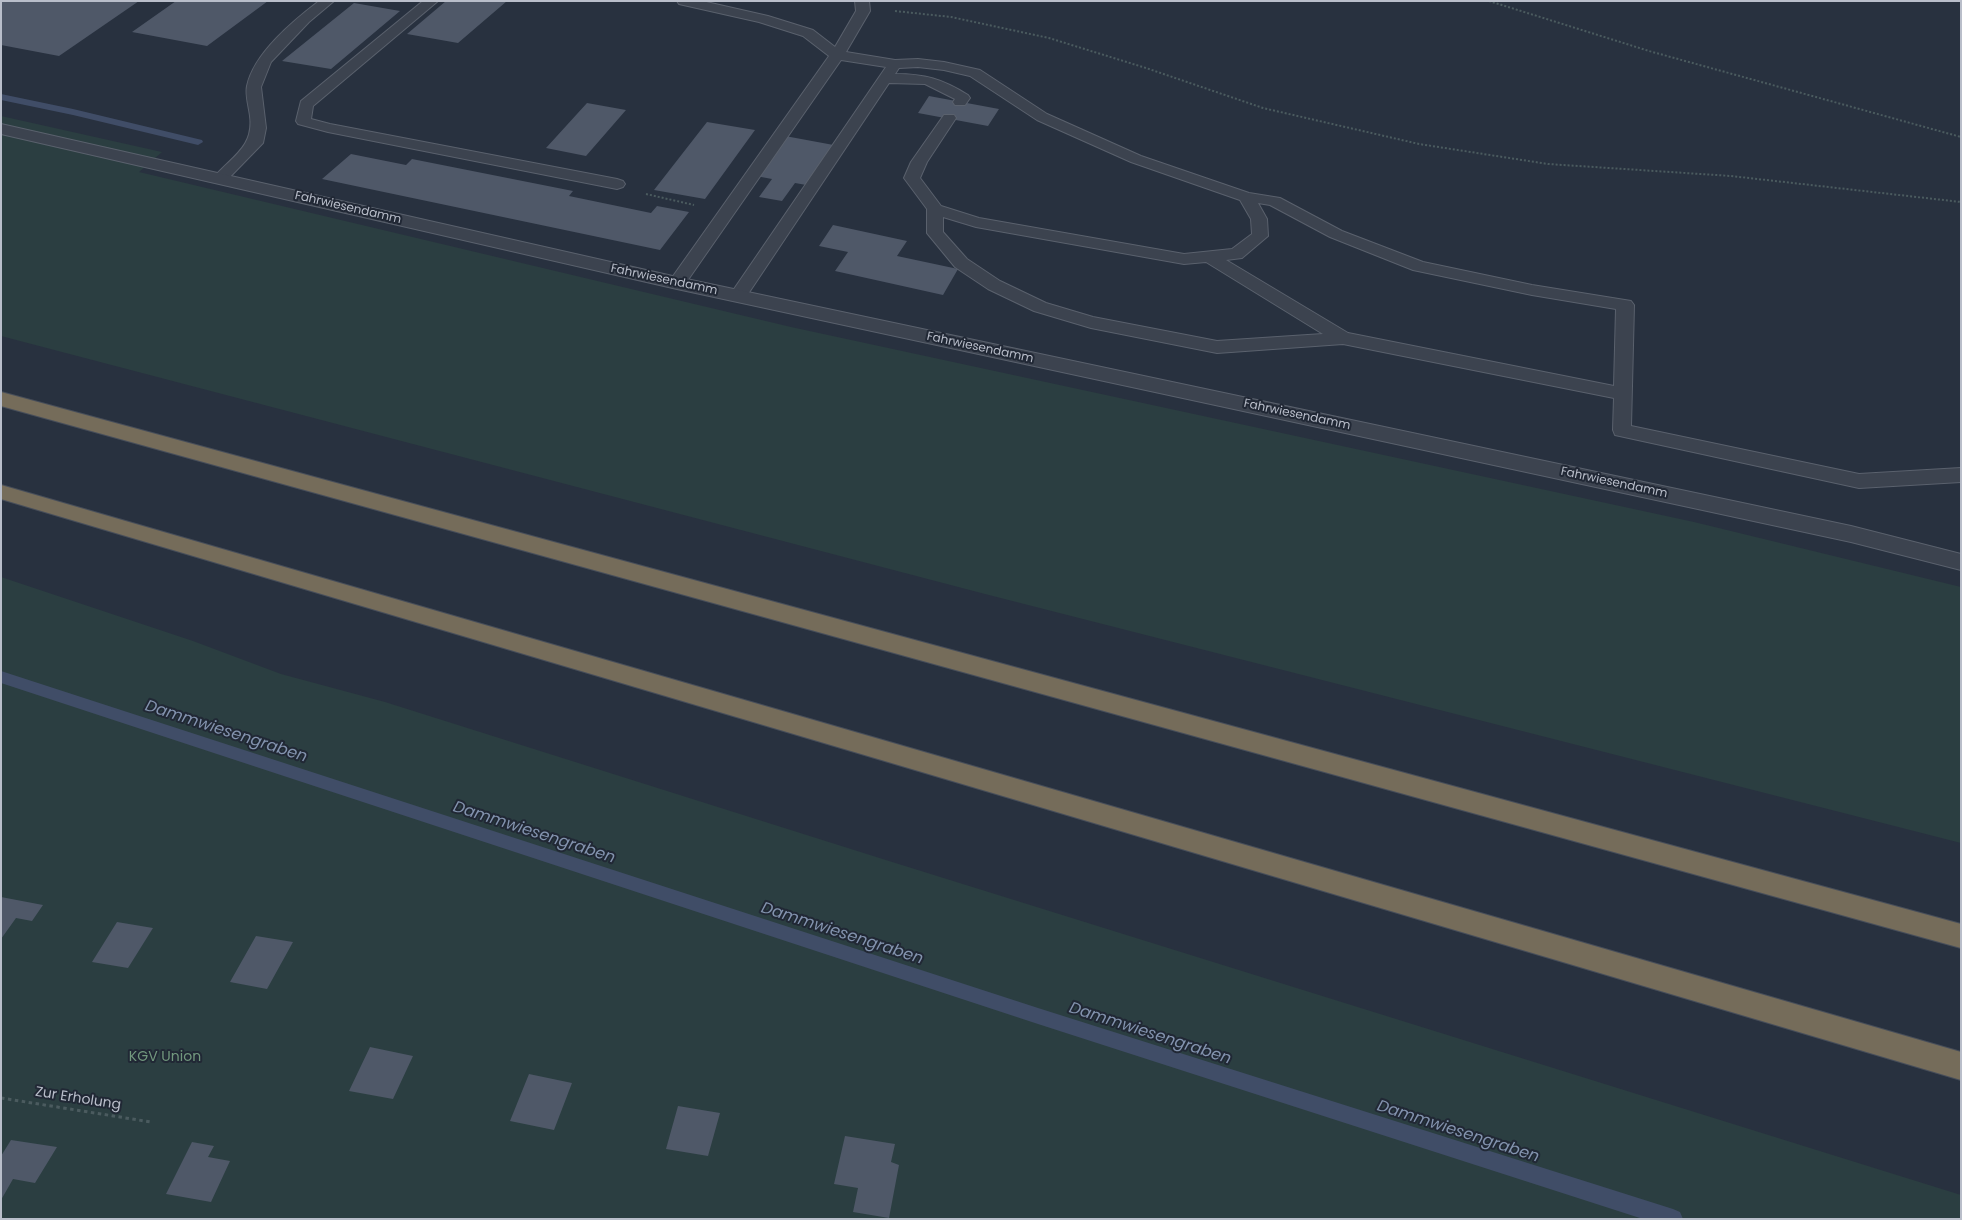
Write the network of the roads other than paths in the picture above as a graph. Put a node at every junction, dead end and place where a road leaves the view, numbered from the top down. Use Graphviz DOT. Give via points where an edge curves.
graph roads {
  1 [pos="327,1"];
  2 [pos="431,1"];
  3 [pos="684,1"];
  4 [pos="862,6"];
  5 [pos="837,55"];
  6 [pos="894,64"];
  7 [pos="885,78"];
  8 [pos="960,102"];
  9 [pos="949,118"];
  10 [pos="1,129"];
  11 [pos="220,179"];
  12 [pos="617,184"];
  13 [pos="1246,197"];
  14 [pos="935,209"];
  15 [pos="1208,256"];
  16 [pos="677,283"];
  17 [pos="738,296"];
  18 [pos="1344,338"];
  19 [pos="1622,394"];
  20 [pos="1,400"];
  21 [pos="1961,475"];
  22 [pos="1,492"];
  23 [pos="1961,562"];
  24 [pos="1961,936"];
  25 [pos="1961,1066"];
  1 -- 11 [label="lane" via="304,19 264,61 254,87 259,128 255,143"];
  2 -- 12 [label="lane" via="306,104 303,121"];
  3 -- 5 [label="lane" via="763,19 808,33"];
  4 -- 5 [label="lane"];
  5 -- 6 [label="lane"];
  5 -- 16 [label="lane"];
  6 -- 7 [label="lane"];
  6 -- 13 [label="lane" via="931,65 975,73 1049,120 1136,159"];
  7 -- 8 [label="lane" via="919,79 940,83 963,98"];
  7 -- 17 [label="lane"];
  9 -- 14 [label="lane" via="912,178"];
  10 -- 11 [label="street, Fahrwiesendamm"];
  11 -- 16 [label="street, Fahrwiesendamm"];
  13 -- 15 [label="lane" via="1260,219 1260,236 1236,254"];
  13 -- 19 [label="lane" via="1274,201 1336,234 1419,266 1532,290 1625,305"];
  14 -- 15 [label="lane" via="976,222 1184,259"];
  14 -- 18 [label="lane" via="934,233 961,263 994,286 1040,307 1091,322 1218,347"];
  15 -- 18 [label="lane"];
  16 -- 17 [label="street, Fahrwiesendamm"];
  17 -- 23 [label="street, Fahrwiesendamm" via="1843,532"];
  18 -- 19 [label="lane"];
  19 -- 21 [label="lane" via="1622,430 1859,482"];
  20 -- 24 [label="highway"];
  22 -- 25 [label="highway"];
}
